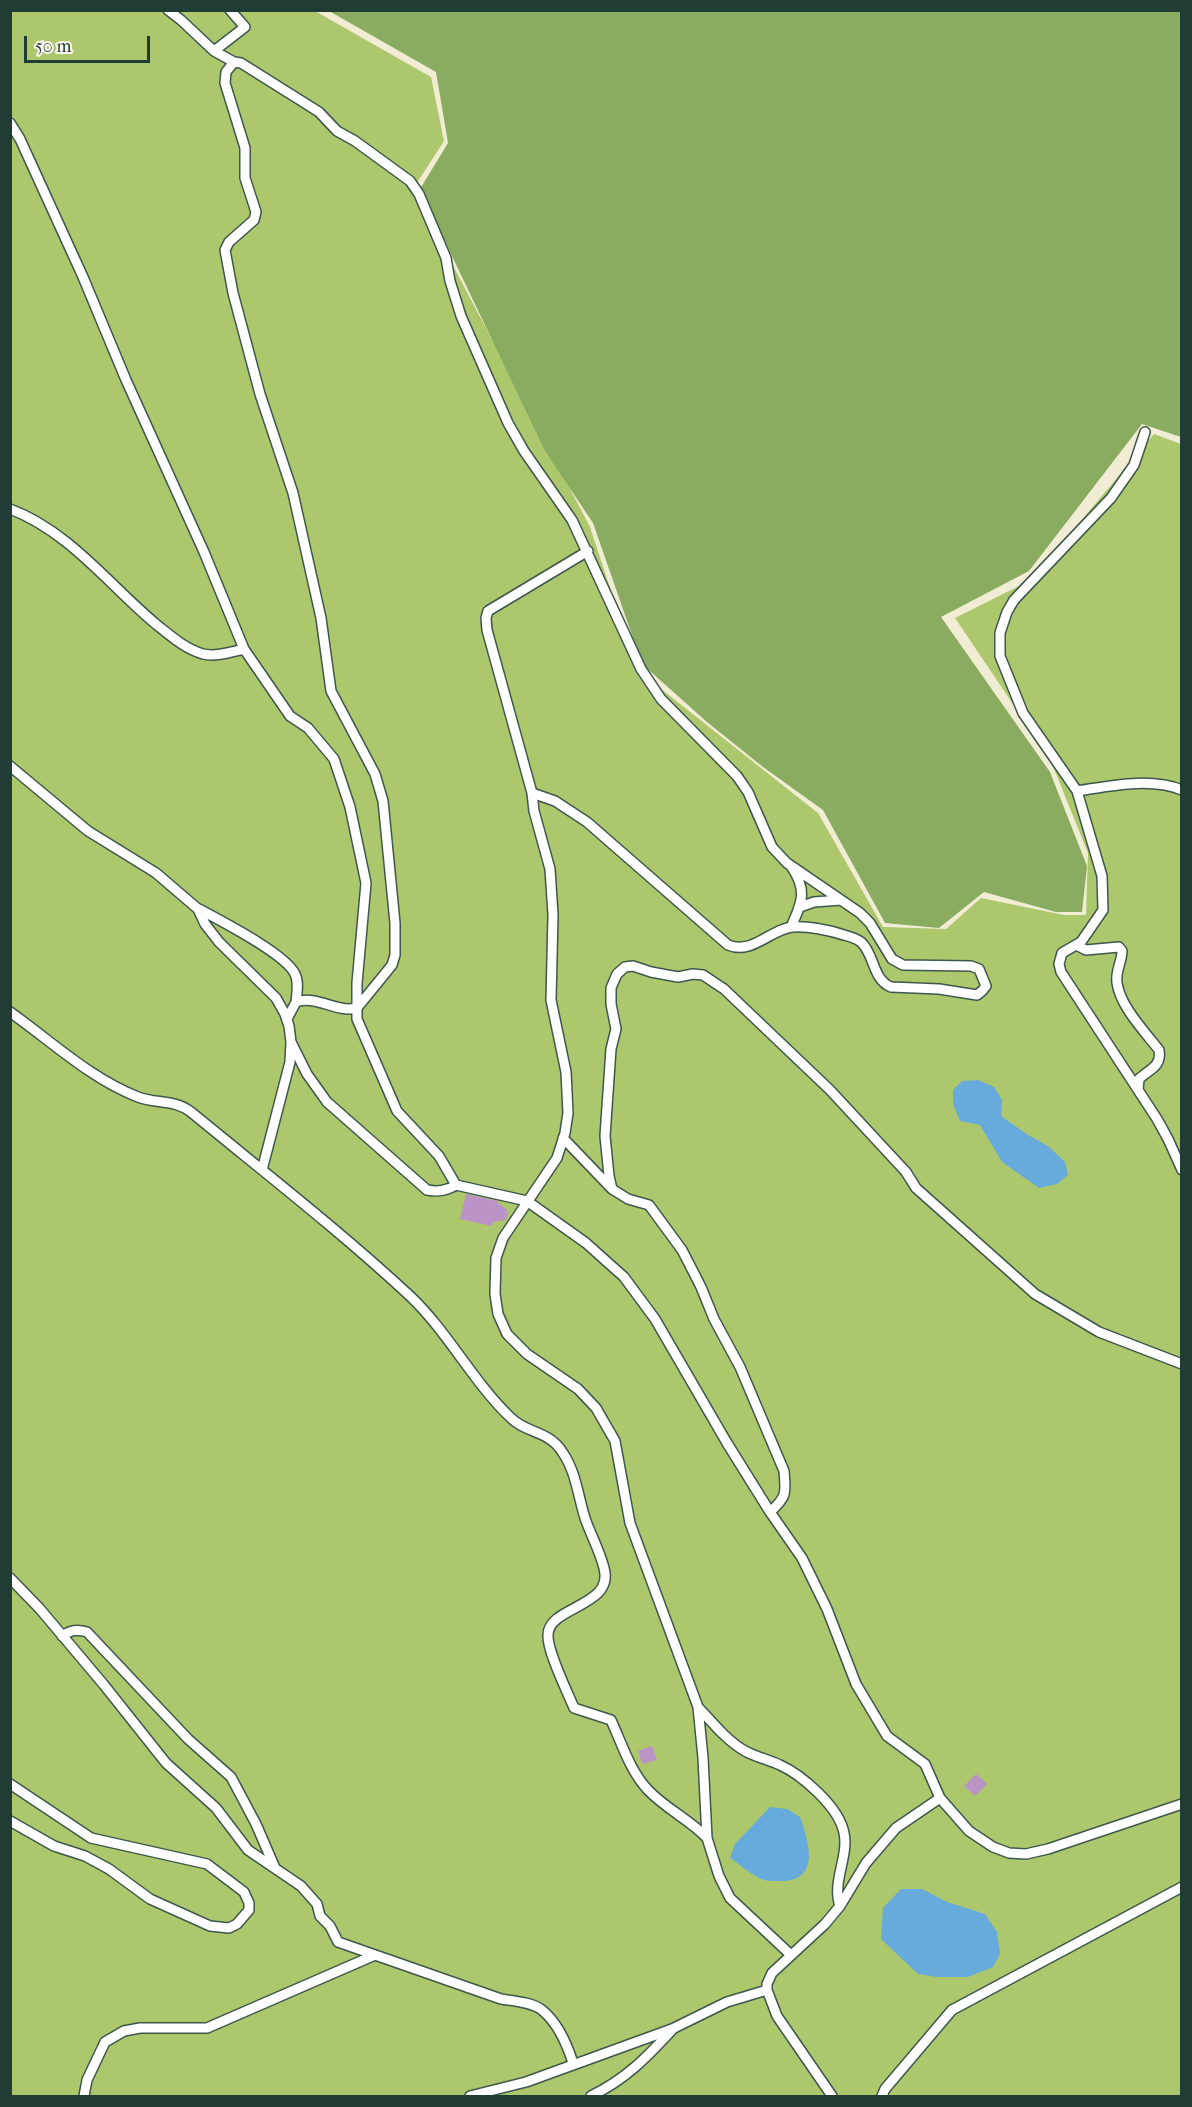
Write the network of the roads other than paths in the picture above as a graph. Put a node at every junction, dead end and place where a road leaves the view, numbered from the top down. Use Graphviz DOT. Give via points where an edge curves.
graph roads {
  1 [pos="168,10"];
  2 [pos="230,10"];
  3 [pos="214,51"];
  4 [pos="234,62"];
  5 [pos="10,123"];
  6 [pos="1145,432"];
  7 [pos="10,509"];
  8 [pos="588,551"];
  9 [pos="244,649"];
  10 [pos="10,766"];
  11 [pos="1182,790"];
  12 [pos="1077,791"];
  13 [pos="532,793"];
  14 [pos="789,864"];
  15 [pos="842,900"];
  16 [pos="800,907"];
  17 [pos="198,909"];
  18 [pos="791,927"];
  19 [pos="1076,945"];
  20 [pos="296,1002"];
  21 [pos="357,1008"];
  22 [pos="10,1012"];
  23 [pos="287,1020"];
  24 [pos="291,1042"];
  25 [pos="1137,1090"];
  26 [pos="563,1138"];
  27 [pos="262,1170"];
  28 [pos="1182,1170"];
  29 [pos="456,1185"];
  30 [pos="612,1189"];
  31 [pos="527,1201"];
  32 [pos="1182,1364"];
  33 [pos="770,1512"];
  34 [pos="10,1578"];
  35 [pos="62,1636"];
  36 [pos="698,1707"];
  37 [pos="10,1784"];
  38 [pos="940,1798"];
  39 [pos="1182,1804"];
  40 [pos="10,1821"];
  41 [pos="707,1838"];
  42 [pos="275,1868"];
  43 [pos="1182,1887"];
  44 [pos="840,1906"];
  45 [pos="375,1955"];
  46 [pos="791,1955"];
  47 [pos="767,1990"];
  48 [pos="672,2029"];
  49 [pos="573,2063"];
  50 [pos="84,2097"];
  51 [pos="470,2097"];
  52 [pos="591,2097"];
  53 [pos="831,2097"];
  54 [pos="882,2097"];
  1 -- 3 [label="lane"];
  2 -- 3 [label="lane" via="245,27"];
  3 -- 4 [label="lane"];
  4 -- 8 [label="lane" via="319,112 337,131 410,181 446,258 461,316 508,423"];
  4 -- 21 [label="lane" via="226,72 225,83 245,148 245,178 256,212 254,220 225,250 232,293 293,494 321,618 332,691 375,774 383,801 395,955"];
  5 -- 9 [label="lane" via="84,278"];
  6 -- 12 [label="lane" via="1134,465 1111,498 1014,600 1000,633 1000,656 1023,713"];
  7 -- 9 [label="lane" via="56,535 181,644 204,654"];
  8 -- 13 [label="lane" via="488,611 486,618"];
  8 -- 14 [label="lane" via="641,669 661,699 737,776 772,847"];
  9 -- 21 [label="lane" via="290,716 308,728 334,759 350,807 366,883"];
  10 -- 17 [label="lane" via="88,831 156,873"];
  11 -- 12 [label="lane" via="1156,784"];
  12 -- 19 [label="lane" via="1101,876 1103,910"];
  13 -- 18 [label="lane" via="555,801 587,822 728,945 749,946"];
  13 -- 26 [label="lane" via="550,869 551,1000 568,1102"];
  14 -- 15 [label="lane"];
  14 -- 16 [label="lane" via="801,889"];
  15 -- 16 [label="lane"];
  15 -- 18 [label="lane" via="870,923 892,959 903,965 971,966 979,969 986,986 977,994 891,987 879,978 861,942 843,934"];
  16 -- 18 [label="lane"];
  17 -- 20 [label="lane" via="288,963 296,975"];
  17 -- 23 [label="lane" via="219,942 276,998"];
  19 -- 25 [label="lane" via="1062,953 1061,972"];
  19 -- 25 [label="lane" via="1086,950 1119,946 1122,951 1117,972 1120,996 1160,1056 1153,1069 1139,1079"];
  20 -- 21 [label="lane" via="305,999 342,1010"];
  20 -- 23 [label="lane"];
  21 -- 29 [label="lane" via="357,1019 397,1111 439,1156"];
  22 -- 27 [label="lane" via="91,1072 123,1090 140,1098 182,1105"];
  23 -- 24 [label="lane"];
  24 -- 27 [label="lane" via="290,1062"];
  24 -- 29 [label="lane" via="327,1102 427,1190"];
  25 -- 28 [label="lane"];
  26 -- 30 [label="lane"];
  26 -- 31 [label="lane" via="556,1158"];
  27 -- 41 [label="lane" via="411,1298 513,1420 550,1437 563,1452 579,1488 606,1576 595,1597 554,1622 547,1633 549,1645 574,1708 611,1720 629,1762 647,1789"];
  29 -- 31 [label="lane"];
  30 -- 32 [label="lane" via="605,1137 616,1029 611,988 625,967 678,977 703,975 724,989 830,1090 906,1172 916,1188 1035,1294 1099,1332"];
  30 -- 33 [label="lane" via="649,1205 682,1250 701,1287 784,1471 786,1487 782,1501"];
  31 -- 33 [label="lane" via="586,1242 624,1277 655,1319"];
  31 -- 36 [label="lane" via="503,1238 496,1258 498,1314 507,1334 527,1354 578,1389 596,1408 615,1441 630,1523"];
  33 -- 38 [label="lane" via="802,1558 856,1684 887,1736 925,1764"];
  34 -- 35 [label="lane"];
  35 -- 42 [label="lane" via="166,1763 216,1808 248,1850"];
  35 -- 42 [label="lane" via="77,1629 87,1632 180,1731 231,1777"];
  36 -- 41 [label="lane"];
  36 -- 44 [label="lane" via="745,1751 782,1766 834,1809 844,1831 836,1895"];
  37 -- 40 [label="lane" via="91,1838 207,1864 244,1892 249,1910 229,1928 210,1926 150,1899 109,1869 54,1846"];
  38 -- 39 [label="lane" via="969,1831 1001,1850 1026,1854"];
  38 -- 44 [label="lane" via="896,1828 866,1863"];
  41 -- 46 [label="lane" via="730,1898"];
  42 -- 45 [label="lane" via="301,1886 317,1904 320,1916 338,1942"];
  43 -- 54 [label="lane" via="952,2010"];
  44 -- 46 [label="lane"];
  45 -- 49 [label="lane" via="501,2000 541,2009 566,2041"];
  45 -- 50 [label="lane" via="207,2028 124,2031 105,2042 87,2080"];
  46 -- 47 [label="lane" via="772,1973"];
  47 -- 48 [label="lane" via="727,2002"];
  47 -- 53 [label="lane" via="777,2016"];
  48 -- 49 [label="lane"];
  48 -- 52 [label="lane" via="637,2067"];
  49 -- 51 [label="lane" via="526,2082"];
}
